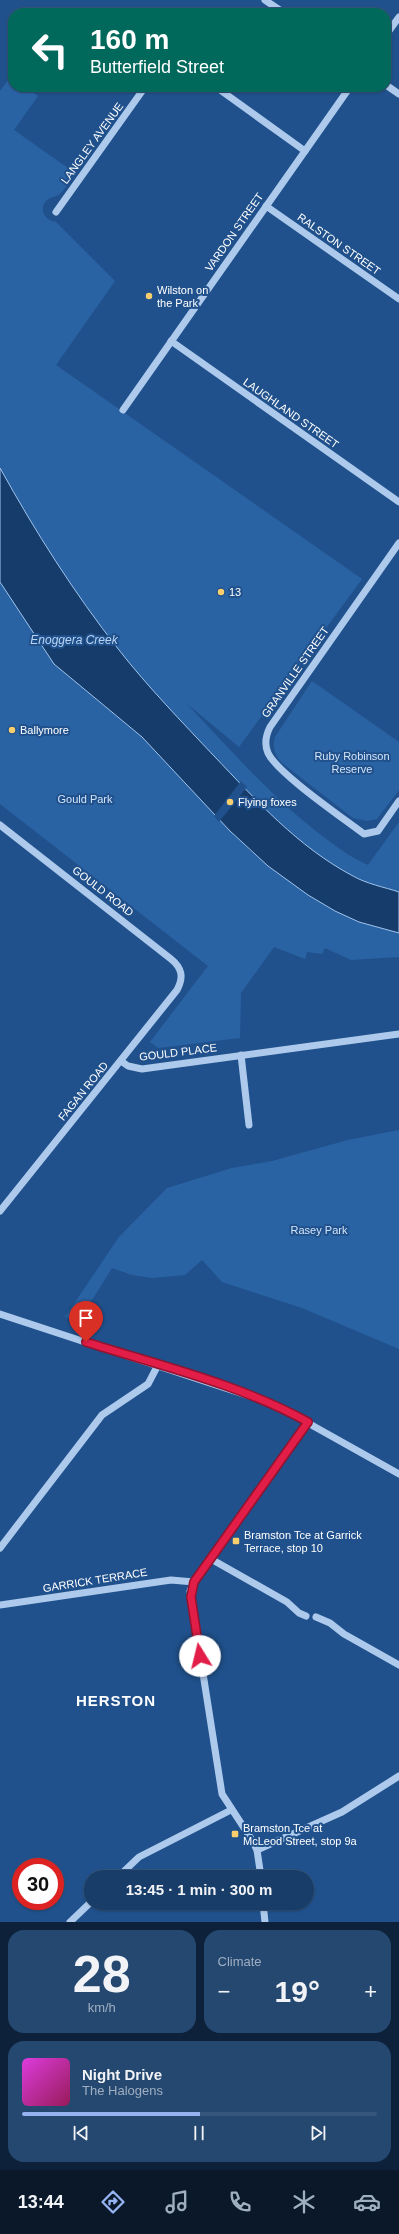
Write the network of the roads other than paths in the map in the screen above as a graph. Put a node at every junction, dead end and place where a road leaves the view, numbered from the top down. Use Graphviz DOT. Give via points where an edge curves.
graph roads {
  1 [pos="265,0"];
  2 [pos="277,8"];
  3 [pos="399,17"];
  4 [pos="391,28"];
  5 [pos="141,92"];
  6 [pos="223,92"];
  7 [pos="346,92"];
  8 [pos="305,151"];
  9 [pos="266,206"];
  10 [pos="56,212"];
  11 [pos="399,299"];
  12 [pos="171,341"];
  13 [pos="123,410"];
  14 [pos="399,502"];
  15 [pos="399,543"];
  16 [pos="399,801"];
  17 [pos="0,825"];
  18 [pos="182,982"];
  19 [pos="399,1034"];
  20 [pos="241,1055"];
  21 [pos="121,1061"];
  22 [pos="249,1125"];
  23 [pos="0,1212"];
  24 [pos="0,1314"];
  25 [pos="158,1365"];
  26 [pos="308,1422"];
  27 [pos="399,1474"];
  28 [pos="0,1548"];
  29 [pos="211,1558"];
  30 [pos="194,1582"];
  31 [pos="0,1604"];
  32 [pos="306,1616"];
  33 [pos="316,1617"];
  34 [pos="399,1665"];
  35 [pos="399,1776"];
  36 [pos="231,1810"];
  37 [pos="257,1850"];
  38 [pos="125,1870"];
  39 [pos="260,1870"];
  40 [pos="84,1909"];
  41 [pos="264,1910"];
  42 [pos="70,1922"];
  43 [pos="265,1922"];
  1 -- 2 [label="street"];
  3 -- 4 [label="street"];
  5 -- 10 [label="street, LANGLEY AVENUE"];
  6 -- 8 [label="street"];
  7 -- 8 [label="street, VARDON STREET"];
  8 -- 9 [label="street, VARDON STREET"];
  9 -- 11 [label="street, RALSTON STREET"];
  9 -- 12 [label="street, VARDON STREET"];
  12 -- 13 [label="street, VARDON STREET"];
  12 -- 14 [label="street, LAUGHLAND STREET"];
  15 -- 16 [label="street, GRANVILLE STREET" via="270,726 265,742 268,754 282,770 364,834 378,831"];
  17 -- 18 [label="street, GOULD ROAD" via="171,959 180,970"];
  18 -- 21 [label="street, FAGAN ROAD"];
  19 -- 20 [label="street"];
  20 -- 21 [label="street, GOULD PLACE" via="142,1070"];
  20 -- 22 [label="street"];
  21 -- 23 [label="street, FAGAN ROAD"];
  24 -- 25 [label="street"];
  25 -- 26 [label="street" via="268,1401"];
  25 -- 28 [label="street" via="148,1384 102,1415"];
  26 -- 27 [label="street"];
  26 -- 29 [label="street"];
  29 -- 30 [label="street"];
  29 -- 32 [label="street" via="285,1600"];
  30 -- 31 [label="street, GARRICK TERRACE" via="171,1580"];
  30 -- 36 [label="street" via="191,1597 221,1787"];
  33 -- 34 [label="street"];
  35 -- 37 [label="street" via="342,1812"];
  36 -- 37 [label="street"];
  36 -- 38 [label="street" via="139,1857"];
  37 -- 39 [label="street"];
  40 -- 42 [label="street"];
  41 -- 43 [label="street"];
}
